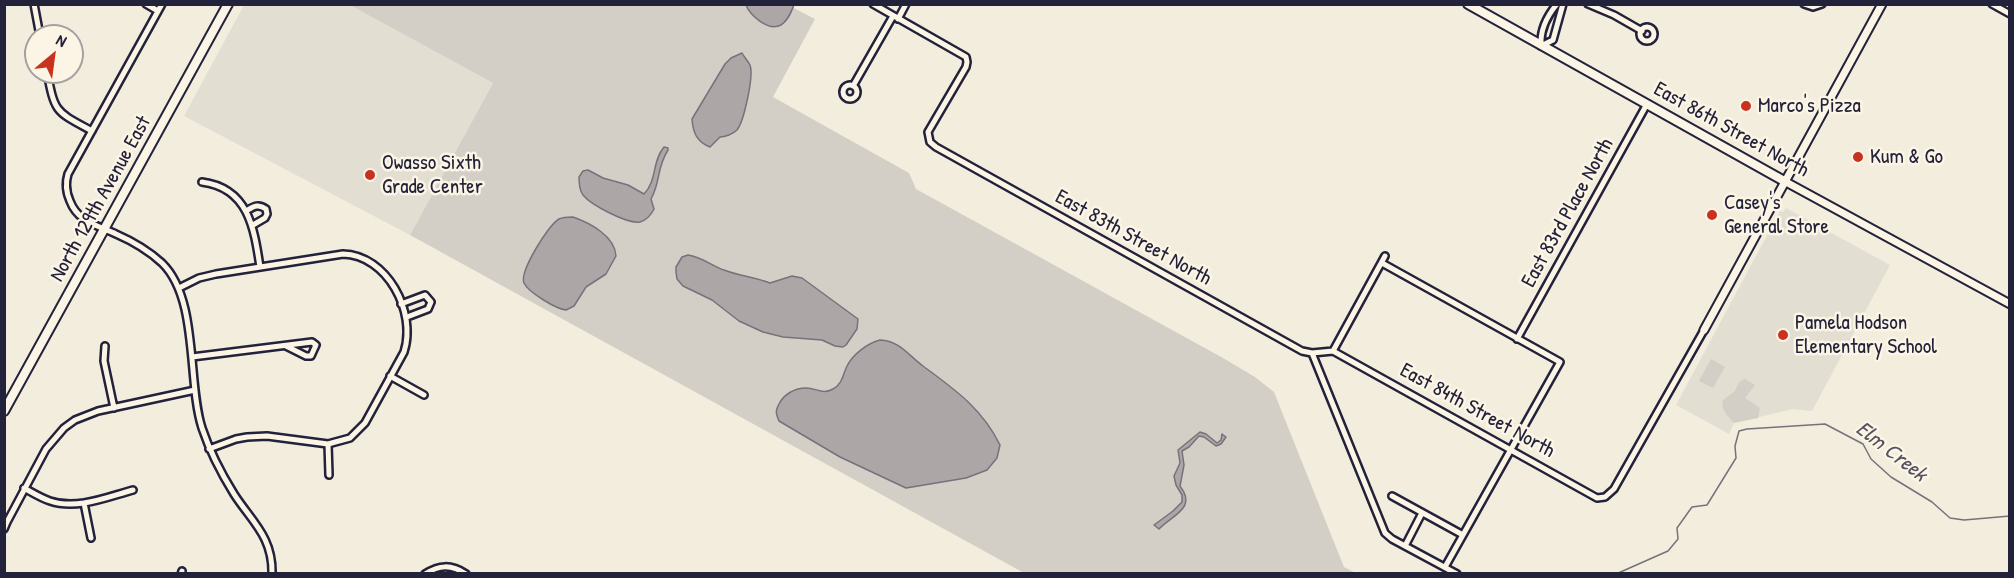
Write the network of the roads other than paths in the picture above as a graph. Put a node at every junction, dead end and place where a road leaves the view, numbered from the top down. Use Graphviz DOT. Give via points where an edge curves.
graph roads {
  1 [pos="34,4"];
  2 [pos="146,4"];
  3 [pos="162,4"];
  4 [pos="228,4"];
  5 [pos="873,4"];
  6 [pos="892,4"];
  7 [pos="906,4"];
  8 [pos="1467,4"];
  9 [pos="1557,4"];
  10 [pos="1563,4"];
  11 [pos="1588,4"];
  12 [pos="1804,4"];
  13 [pos="1882,4"];
  14 [pos="1992,4"];
  15 [pos="1820,5"];
  16 [pos="158,11"];
  17 [pos="2010,14"];
  18 [pos="893,16"];
  19 [pos="38,24"];
  20 [pos="1642,31"];
  21 [pos="1541,46"];
  22 [pos="50,84"];
  23 [pos="853,86"];
  24 [pos="1647,104"];
  25 [pos="92,130"];
  26 [pos="202,182"];
  27 [pos="1786,182"];
  28 [pos="246,211"];
  29 [pos="253,225"];
  30 [pos="105,229"];
  31 [pos="1385,256"];
  32 [pos="1382,262"];
  33 [pos="260,267"];
  34 [pos="179,288"];
  35 [pos="401,304"];
  36 [pos="2010,304"];
  37 [pos="406,317"];
  38 [pos="1704,330"];
  39 [pos="1517,339"];
  40 [pos="105,346"];
  41 [pos="286,346"];
  42 [pos="1333,351"];
  43 [pos="1312,353"];
  44 [pos="192,357"];
  45 [pos="390,376"];
  46 [pos="195,390"];
  47 [pos="424,395"];
  48 [pos="114,408"];
  49 [pos="4,411"];
  50 [pos="328,444"];
  51 [pos="209,448"];
  52 [pos="1511,448"];
  53 [pos="329,475"];
  54 [pos="24,488"];
  55 [pos="133,490"];
  56 [pos="1392,496"];
  57 [pos="84,503"];
  58 [pos="1422,513"];
  59 [pos="4,529"];
  60 [pos="1463,535"];
  61 [pos="91,538"];
  62 [pos="1405,546"];
  63 [pos="1445,567"];
  64 [pos="272,573"];
  65 [pos="425,573"];
  66 [pos="466,573"];
  67 [pos="1457,573"];
  1 -- 19 [label="street"];
  2 -- 16 [label="street"];
  3 -- 16 [label="street"];
  4 -- 30 [label="main road, North 129th Avenue East"];
  5 -- 18 [label="street"];
  6 -- 18 [label="street"];
  7 -- 18 [label="street"];
  8 -- 21 [label="main road, East 86th Street North"];
  9 -- 21 [label="street" via="1540,33"];
  10 -- 21 [label="street" via="1553,40"];
  11 -- 20 [label="street"];
  12 -- 15 [label="street"];
  13 -- 27 [label="street"];
  14 -- 17 [label="street"];
  16 -- 25 [label="street"];
  18 -- 23 [label="street"];
  18 -- 43 [label="street, East 83th Street North" via="963,54 967,62 928,132 936,147 1302,351"];
  21 -- 24 [label="main road, East 86th Street North"];
  22 -- 25 [label="street" via="57,109"];
  24 -- 27 [label="main road, East 86th Street North"];
  24 -- 39 [label="street, East 83rd Place North"];
  25 -- 30 [label="street" via="68,174 66,187 76,213"];
  26 -- 28 [label="street" via="218,184"];
  27 -- 36 [label="street, East 86th Street North"];
  27 -- 38 [label="street"];
  28 -- 29 [label="street"];
  28 -- 29 [label="street" via="256,205 266,209 265,218"];
  29 -- 33 [label="street"];
  30 -- 34 [label="street" via="153,256 167,268"];
  30 -- 49 [label="main road, North 129th Avenue East"];
  31 -- 32 [label="street"];
  32 -- 39 [label="street"];
  32 -- 42 [label="street"];
  33 -- 34 [label="street" via="199,278"];
  33 -- 35 [label="street" via="352,254 390,279"];
  34 -- 44 [label="street"];
  35 -- 37 [label="street"];
  35 -- 37 [label="street" via="425,295 431,302 428,309"];
  37 -- 45 [label="street" via="406,346"];
  38 -- 52 [label="street, East 84th Street North" via="1614,489 1605,497 1597,498"];
  39 -- 52 [label="street" via="1560,362"];
  40 -- 48 [label="street" via="104,361"];
  41 -- 41 [label="street" via="311,356 316,345 312,342"];
  41 -- 44 [label="street"];
  42 -- 43 [label="street, East 83th Street North"];
  42 -- 52 [label="street, East 84th Street North"];
  43 -- 62 [label="street" via="1382,528"];
  44 -- 46 [label="street"];
  45 -- 47 [label="street"];
  45 -- 50 [label="street" via="361,429 350,438"];
  46 -- 48 [label="street"];
  46 -- 51 [label="street"];
  48 -- 54 [label="street" via="87,415 64,428 46,449"];
  50 -- 51 [label="street" via="258,436 236,438"];
  50 -- 53 [label="street"];
  51 -- 64 [label="street" via="236,496 262,530 273,560"];
  52 -- 60 [label="street"];
  54 -- 57 [label="street" via="58,503"];
  54 -- 59 [label="street"];
  55 -- 57 [label="street"];
  56 -- 58 [label="street"];
  57 -- 61 [label="street"];
  58 -- 60 [label="street"];
  58 -- 62 [label="street"];
  60 -- 63 [label="street"];
  62 -- 63 [label="street"];
  63 -- 67 [label="street"];
  65 -- 66 [label="street" via="438,567 454,567"];
}
